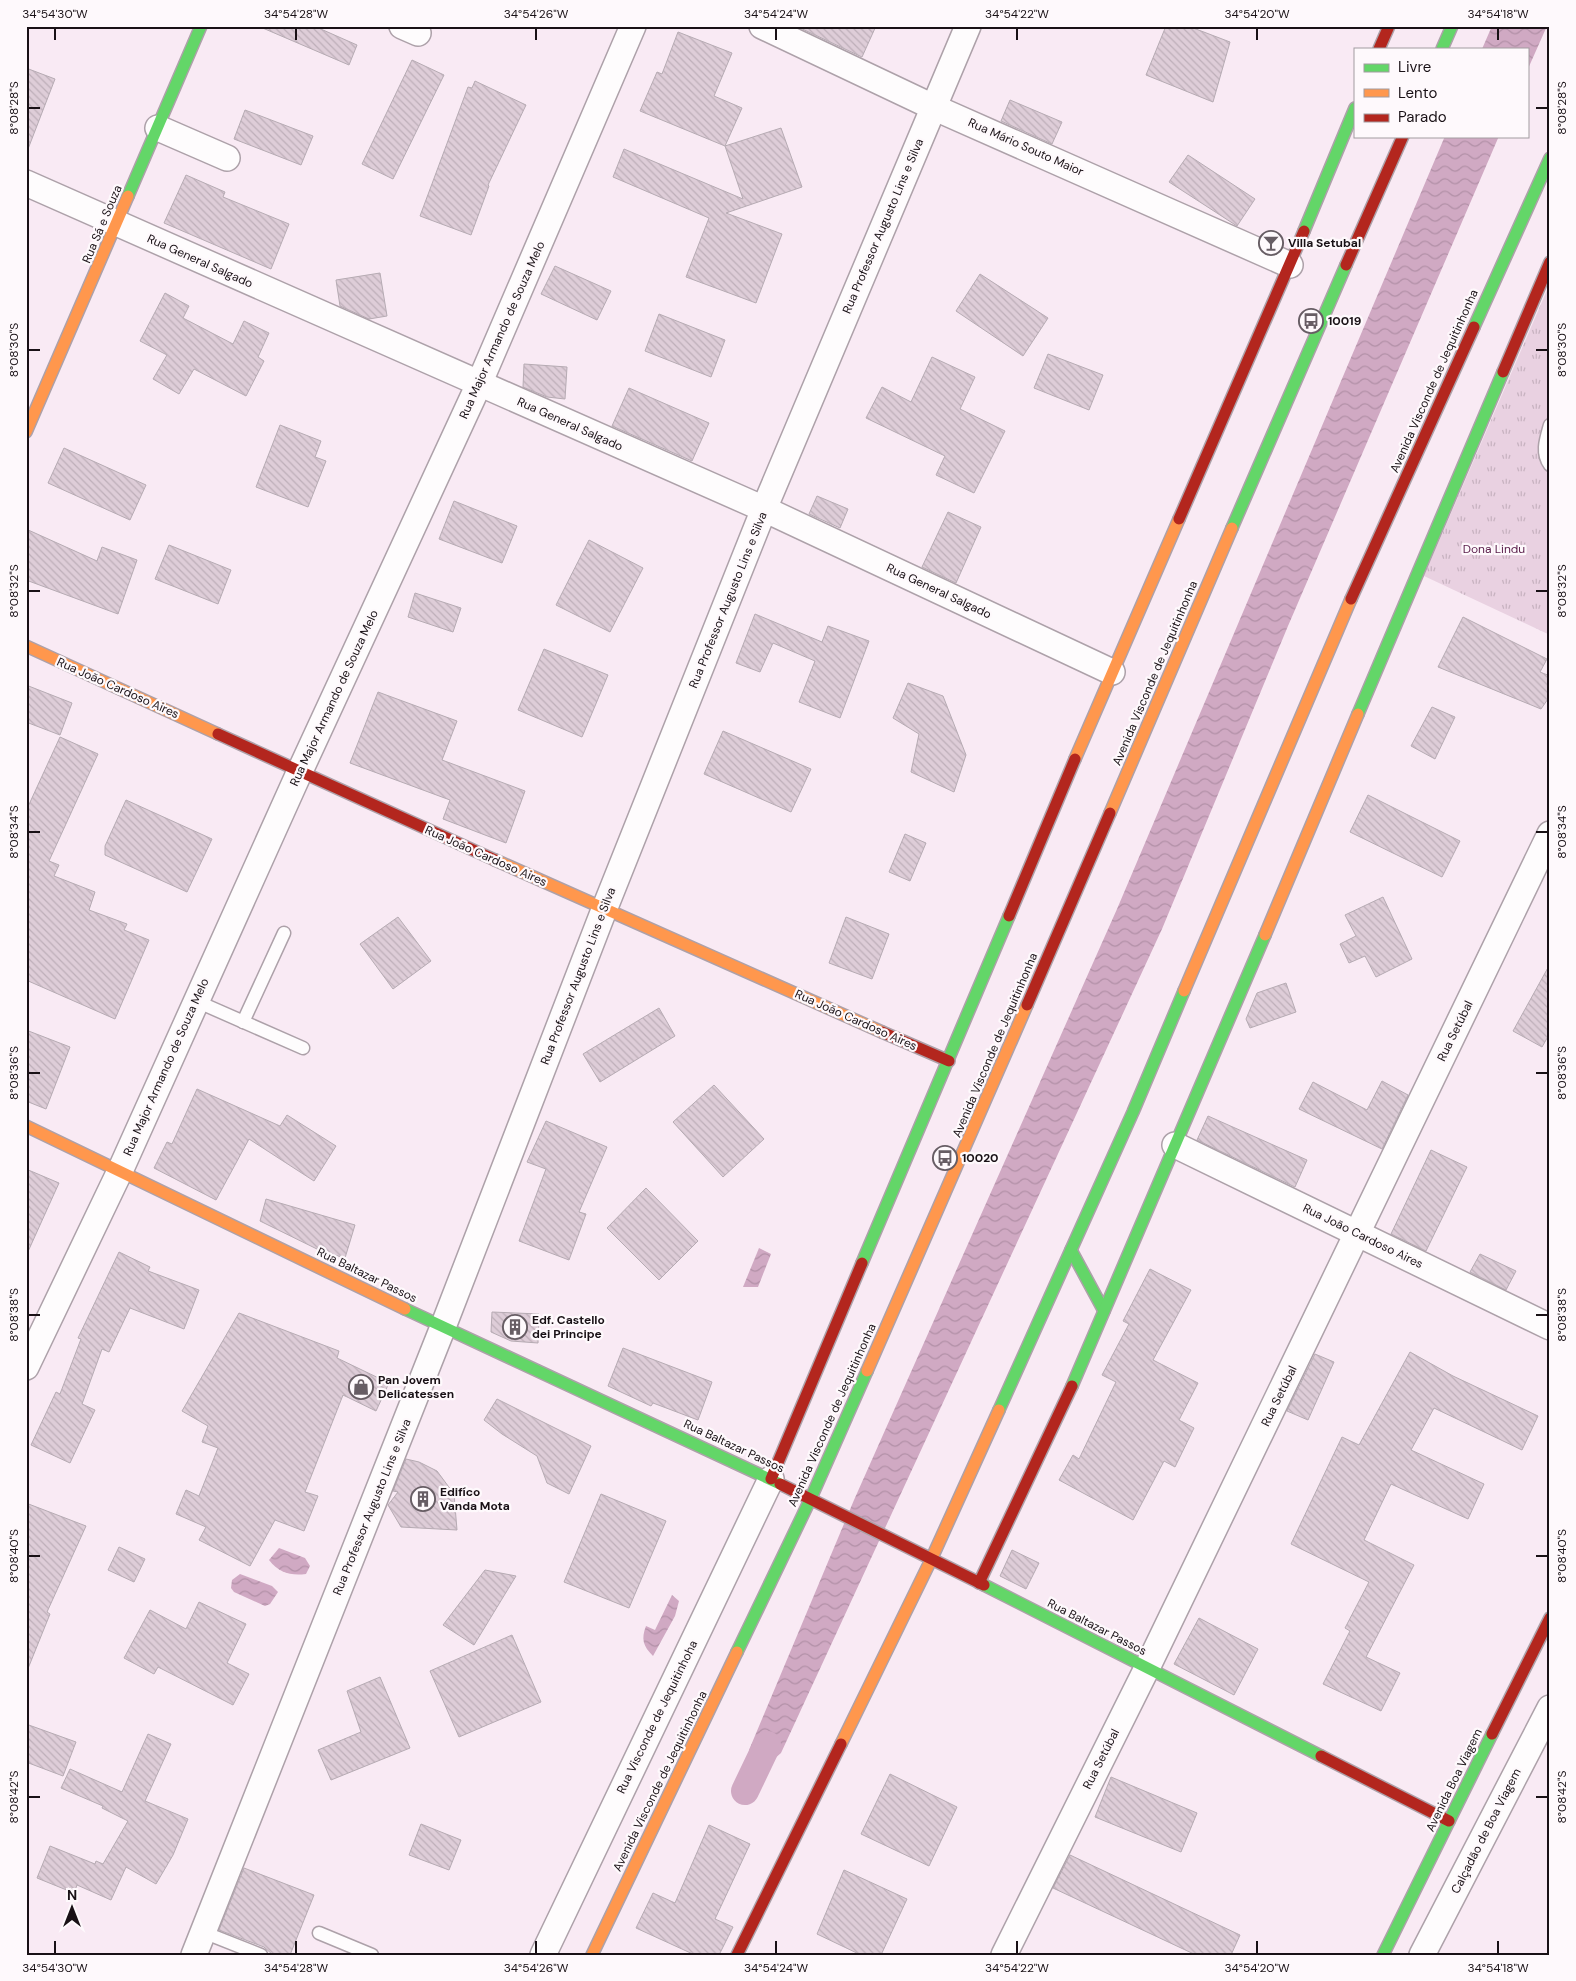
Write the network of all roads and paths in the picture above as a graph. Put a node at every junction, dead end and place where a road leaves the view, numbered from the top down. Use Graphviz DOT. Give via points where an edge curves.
graph roads {
  1 [pos="201,26"];
  2 [pos="633,26"];
  3 [pos="762,26"];
  4 [pos="968,26"];
  5 [pos="1388,26"];
  6 [pos="1452,26"];
  7 [pos="1379,48"];
  8 [pos="1442,48"];
  9 [pos="934,107"];
  10 [pos="1354,110"];
  11 [pos="158,128"];
  12 [pos="1402,138"];
  13 [pos="227,158"];
  14 [pos="1550,158"];
  15 [pos="26,183"];
  16 [pos="117,224"];
  17 [pos="1550,262"];
  18 [pos="1290,265"];
  19 [pos="479,384"];
  20 [pos="1550,425"];
  21 [pos="26,432"];
  22 [pos="1550,465"];
  23 [pos="764,509"];
  24 [pos="26,646"];
  25 [pos="1112,672"];
  26 [pos="300,771"];
  27 [pos="1548,841"];
  28 [pos="604,910"];
  29 [pos="284,933"];
  30 [pos="196,1001"];
  31 [pos="243,1022"];
  32 [pos="303,1048"];
  33 [pos="949,1061"];
  34 [pos="26,1126"];
  35 [pos="1175,1145"];
  36 [pos="120,1171"];
  37 [pos="1358,1234"];
  38 [pos="1071,1250"];
  39 [pos="1104,1311"];
  40 [pos="1550,1327"];
  41 [pos="444,1328"];
  42 [pos="26,1366"];
  43 [pos="771,1479"];
  44 [pos="811,1498"];
  45 [pos="931,1560"];
  46 [pos="979,1583"];
  47 [pos="1550,1618"];
  48 [pos="1147,1668"];
  49 [pos="1550,1708"];
  50 [pos="1448,1821"];
  51 [pos="203,1932"];
  52 [pos="319,1933"];
  53 [pos="194,1955"];
  54 [pos="261,1955"];
  55 [pos="372,1955"];
  56 [pos="542,1955"];
  57 [pos="592,1955"];
  58 [pos="737,1955"];
  59 [pos="1004,1955"];
  60 [pos="1383,1955"];
  61 [pos="1422,1955"];
  1 -- 11 [label="street, Rua Sá e Souza"];
  2 -- 19 [label="street, Rua Major Armando de Souza Melo"];
  3 -- 9 [label="street, Rua Mário Souto Maior"];
  4 -- 9 [label="street, Rua Professor Augusto Lins e Silva"];
  5 -- 7 [label="street"];
  6 -- 8 [label="street"];
  9 -- 18 [label="street, Rua Mário Souto Maior"];
  9 -- 23 [label="street, Rua Professor Augusto Lins e Silva"];
  10 -- 18 [label="street"];
  11 -- 13 [label="street"];
  11 -- 16 [label="street, Rua Sá e Souza"];
  12 -- 44 [label="street, Avenida Visconde de Jequitinhonha"];
  14 -- 38 [label="street, Avenida Visconde de Jequitinhonha" via="1345,612"];
  15 -- 16 [label="street, Rua General Salgado"];
  16 -- 19 [label="street, Rua General Salgado"];
  16 -- 21 [label="street, Rua Sá e Souza"];
  17 -- 35 [label="street"];
  18 -- 25 [label="street"];
  19 -- 23 [label="street, Rua General Salgado"];
  19 -- 26 [label="street, Rua Major Armando de Souza Melo"];
  20 -- 22 [label="lane" via="1545,446 1545,459"];
  23 -- 25 [label="street, Rua General Salgado"];
  23 -- 28 [label="street, Rua Professor Augusto Lins e Silva"];
  24 -- 26 [label="street, Rua João Cardoso Aires"];
  25 -- 33 [label="street"];
  26 -- 28 [label="street, Rua João Cardoso Aires"];
  26 -- 30 [label="street, Rua Major Armando de Souza Melo"];
  27 -- 37 [label="street, Rua Setúbal"];
  28 -- 33 [label="street, Rua João Cardoso Aires"];
  28 -- 41 [label="street, Rua Professor Augusto Lins e Silva"];
  29 -- 31 [label="lane"];
  30 -- 31 [label="lane"];
  30 -- 36 [label="street, Rua Major Armando de Souza Melo"];
  31 -- 32 [label="lane"];
  33 -- 43 [label="street"];
  34 -- 36 [label="street, Rua Baltazar Passos"];
  35 -- 37 [label="street, Rua João Cardoso Aires"];
  35 -- 39 [label="street"];
  36 -- 41 [label="street, Rua Baltazar Passos"];
  36 -- 42 [label="street, Rua Major Armando de Souza Melo"];
  37 -- 40 [label="street, Rua João Cardoso Aires"];
  37 -- 48 [label="street, Rua Setúbal"];
  38 -- 39 [label="street"];
  38 -- 45 [label="street, Avenida Visconde de Jequitinhonha"];
  39 -- 46 [label="street" via="1057,1420"];
  41 -- 43 [label="street, Rua Baltazar Passos"];
  41 -- 51 [label="street, Rua Professor Augusto Lins e Silva"];
  43 -- 44 [label="street, Rua Baltazar Passos"];
  43 -- 56 [label="street, Rua Visconde de Jequitinhoha"];
  44 -- 45 [label="street, Rua Baltazar Passos"];
  44 -- 57 [label="street, Avenida Visconde de Jequitinhonha"];
  45 -- 46 [label="street, Rua Baltazar Passos"];
  45 -- 58 [label="street, Avenida Visconde de Jequitinhonha"];
  46 -- 48 [label="street, Rua Baltazar Passos"];
  47 -- 50 [label="street, Avenida Boa Viagem"];
  48 -- 50 [label="street, Rua Baltazar Passos"];
  48 -- 59 [label="street, Rua Setúbal"];
  49 -- 61 [label="street, Calçadão de Boa Viagem"];
  50 -- 60 [label="street, Avenida Boa Viagem"];
  51 -- 53 [label="street, Rua Professor Augusto Lins e Silva"];
  51 -- 54 [label="lane"];
  52 -- 55 [label="lane"];
}
